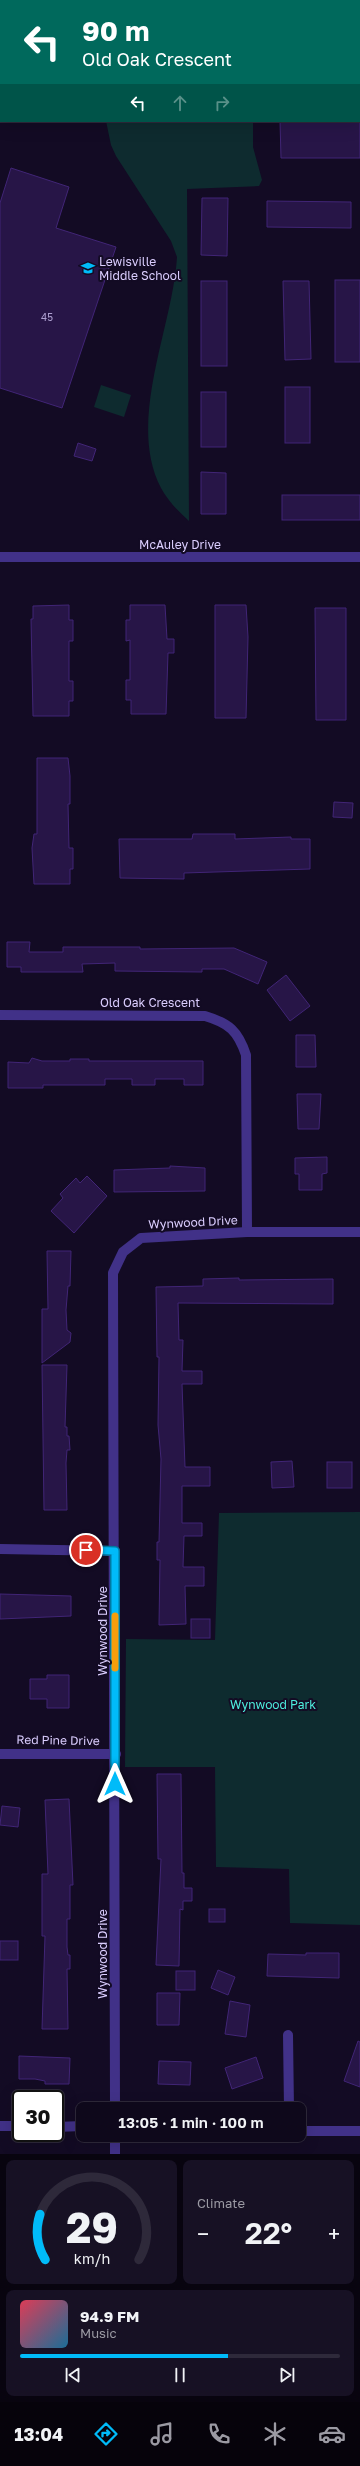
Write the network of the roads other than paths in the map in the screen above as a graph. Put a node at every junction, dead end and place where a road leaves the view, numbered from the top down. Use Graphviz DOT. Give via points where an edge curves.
graph roads {
  1 [pos="0,557"];
  2 [pos="360,557"];
  3 [pos="0,1015"];
  4 [pos="247,1232"];
  5 [pos="360,1232"];
  6 [pos="0,1549"];
  7 [pos="115,1551"];
  8 [pos="0,1754"];
  9 [pos="116,1754"];
  10 [pos="288,2035"];
  11 [pos="115,2102"];
  12 [pos="289,2102"];
  13 [pos="0,2126"];
  14 [pos="12,2126"];
  15 [pos="76,2126"];
  16 [pos="64,2127"];
  17 [pos="306,2131"];
  18 [pos="360,2131"];
  19 [pos="115,2142"];
  20 [pos="115,2154"];
  1 -- 2 [label="street, McAuley Drive"];
  3 -- 4 [label="street, Old Oak Crescent" via="205,1016 221,1021 231,1028 241,1039 246,1055"];
  4 -- 5 [label="street, Wynwood Drive"];
  4 -- 7 [label="street, Wynwood Drive" via="141,1238 123,1252 113,1273"];
  6 -- 7 [label="street"];
  7 -- 9 [label="street, Wynwood Drive"];
  8 -- 9 [label="street, Red Pine Drive"];
  9 -- 11 [label="street, Wynwood Drive"];
  10 -- 12 [label="street"];
  13 -- 14 [label="street"];
  15 -- 16 [label="street"];
  17 -- 18 [label="street"];
  19 -- 20 [label="street"];
}
